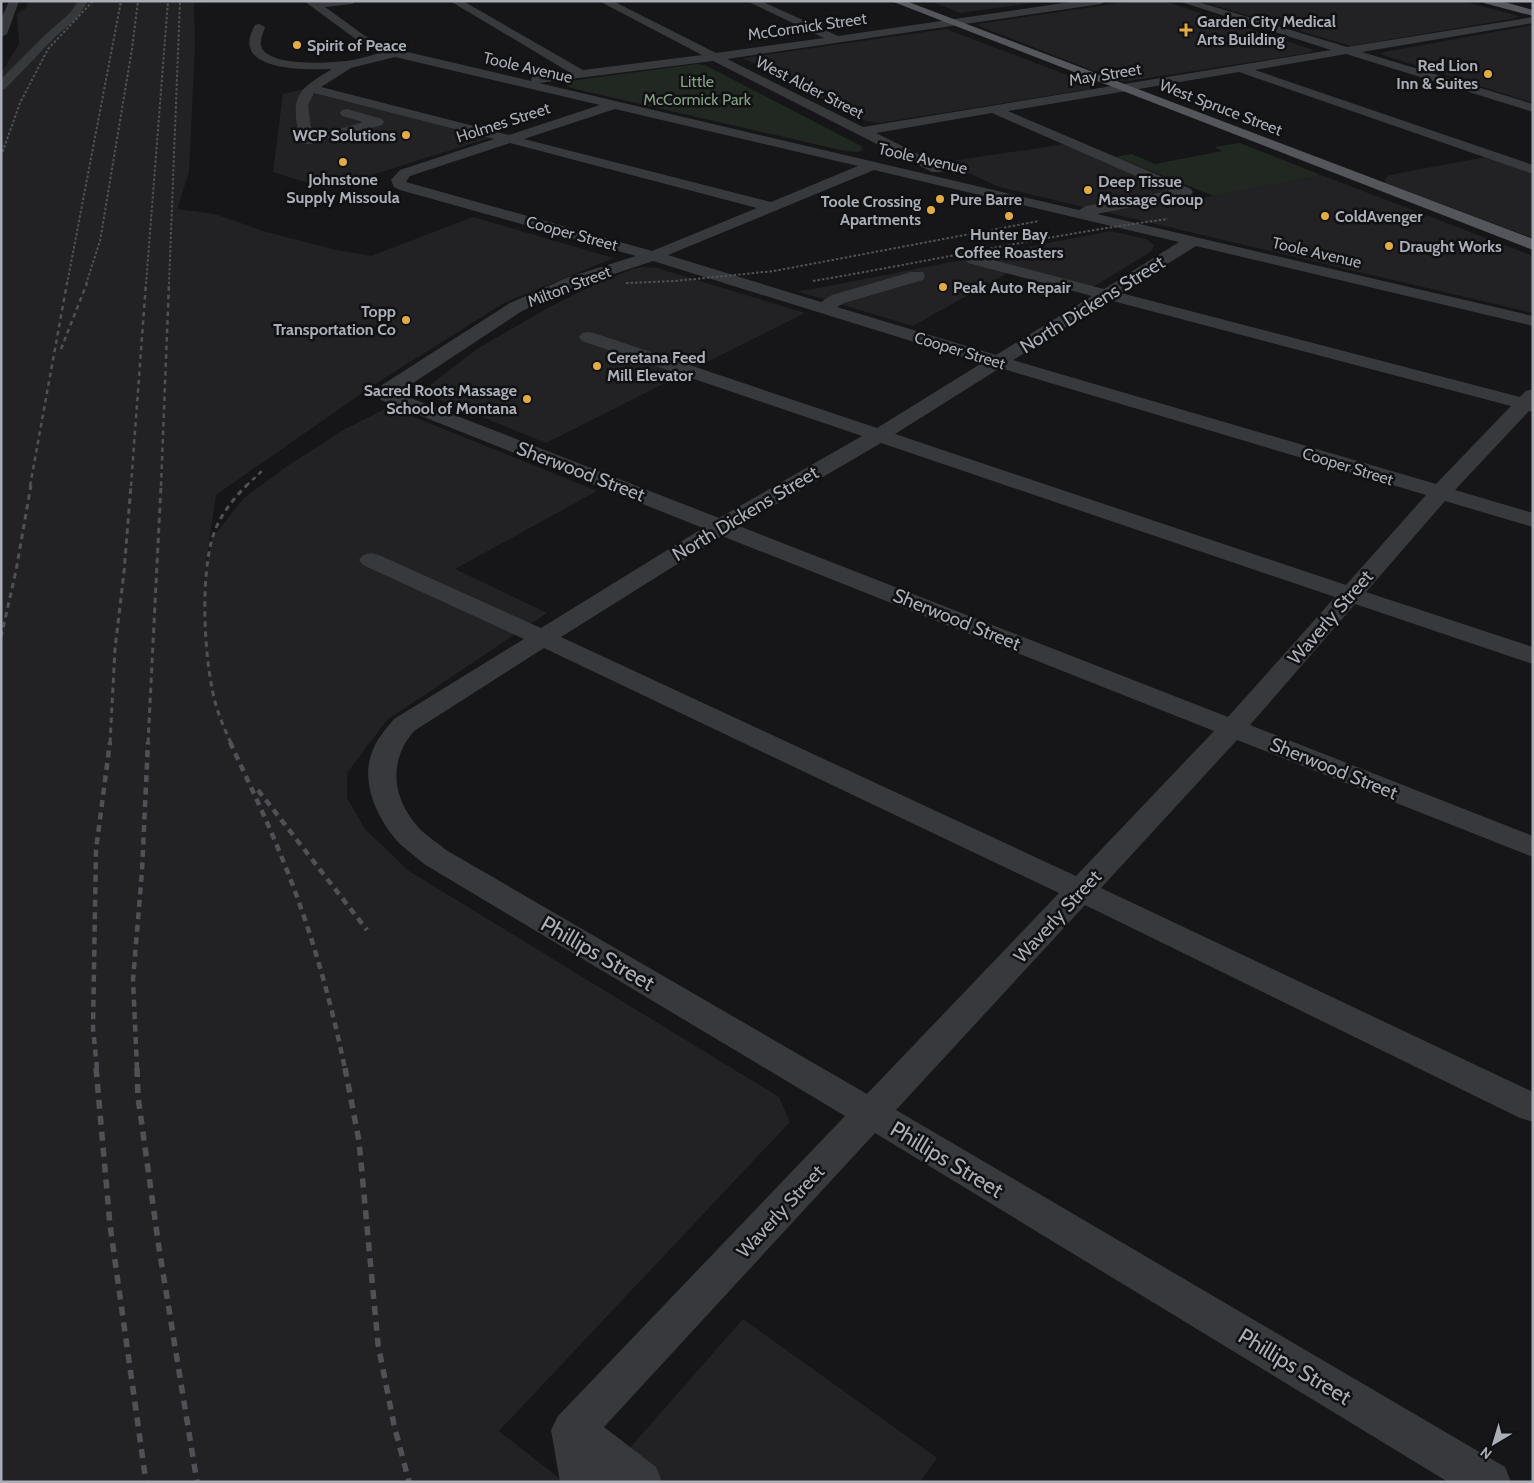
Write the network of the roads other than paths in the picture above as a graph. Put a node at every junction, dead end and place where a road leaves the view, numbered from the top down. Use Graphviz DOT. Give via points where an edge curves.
graph roads {
  1 [pos="14,1"];
  2 [pos="83,1"];
  3 [pos="352,1"];
  4 [pos="455,1"];
  5 [pos="604,1"];
  6 [pos="752,1"];
  7 [pos="896,1"];
  8 [pos="1102,1"];
  9 [pos="1182,1"];
  10 [pos="1488,1"];
  11 [pos="312,3"];
  12 [pos="5,13"];
  13 [pos="1533,13"];
  14 [pos="1533,20"];
  15 [pos="950,22"];
  16 [pos="260,27"];
  17 [pos="1,34"];
  18 [pos="836,39"];
  19 [pos="1347,51"];
  20 [pos="394,53"];
  21 [pos="714,57"];
  22 [pos="347,65"];
  23 [pos="1240,68"];
  24 [pos="581,74"];
  25 [pos="518,82"];
  26 [pos="1,86"];
  27 [pos="311,88"];
  28 [pos="1121,88"];
  29 [pos="614,105"];
  30 [pos="1533,108"];
  31 [pos="330,109"];
  32 [pos="993,109"];
  33 [pos="861,131"];
  34 [pos="509,138"];
  35 [pos="874,165"];
  36 [pos="1533,170"];
  37 [pos="403,174"];
  38 [pos="975,189"];
  39 [pos="772,207"];
  40 [pos="1077,213"];
  41 [pos="1193,241"];
  42 [pos="1533,245"];
  43 [pos="653,256"];
  44 [pos="974,260"];
  45 [pos="917,276"];
  46 [pos="1107,295"];
  47 [pos="823,308"];
  48 [pos="1533,321"];
  49 [pos="588,337"];
  50 [pos="999,362"];
  51 [pos="388,389"];
  52 [pos="1530,402"];
  53 [pos="879,435"];
  54 [pos="1440,493"];
  55 [pos="1533,520"];
  56 [pos="721,526"];
  57 [pos="371,560"];
  58 [pos="1351,594"];
  59 [pos="541,637"];
  60 [pos="1533,656"];
  61 [pos="1233,728"];
  62 [pos="407,834"];
  63 [pos="1533,847"];
  64 [pos="1080,891"];
  65 [pos="1533,1108"];
  66 [pos="872,1114"];
  67 [pos="574,1430"];
  68 [pos="582,1482"];
  69 [pos="640,1482"];
  70 [pos="1489,1482"];
  1 -- 12 [label="street"];
  2 -- 26 [label="street" via="74,15"];
  3 -- 11 [label="street"];
  4 -- 24 [label="street"];
  5 -- 21 [label="street, West Alder Street"];
  6 -- 18 [label="street"];
  7 -- 15 [label="main road, West Spruce Street"];
  8 -- 15 [label="street, McCormick Street"];
  9 -- 19 [label="street"];
  10 -- 13 [label="main road"];
  11 -- 20 [label="street, Toole Avenue" via="361,38"];
  12 -- 17 [label="street"];
  14 -- 19 [label="street, May Street"];
  15 -- 18 [label="street, McCormick Street"];
  15 -- 28 [label="main road, West Spruce Street"];
  16 -- 22 [label="street" via="255,42 257,50 270,61"];
  18 -- 21 [label="street, McCormick Street"];
  19 -- 23 [label="street, May Street"];
  19 -- 30 [label="street"];
  20 -- 22 [label="street"];
  20 -- 25 [label="street, Toole Avenue"];
  21 -- 24 [label="street, McCormick Street"];
  21 -- 33 [label="street, West Alder Street"];
  22 -- 27 [label="street"];
  23 -- 28 [label="street, May Street"];
  23 -- 36 [label="street"];
  24 -- 25 [label="street, McCormick Street"];
  25 -- 29 [label="street, Toole Avenue"];
  27 -- 31 [label="street" via="304,93 307,102 306,136 334,135 377,122"];
  27 -- 34 [label="street"];
  28 -- 32 [label="street, May Street"];
  28 -- 42 [label="main road, West Spruce Street"];
  29 -- 34 [label="street, Holmes Street"];
  29 -- 35 [label="street, Toole Avenue"];
  32 -- 33 [label="street, May Street"];
  32 -- 40 [label="street" via="1186,192"];
  33 -- 38 [label="street, West Alder Street"];
  34 -- 37 [label="street, Holmes Street"];
  34 -- 39 [label="street"];
  35 -- 38 [label="street, Toole Avenue"];
  35 -- 39 [label="street, Milton Street"];
  37 -- 43 [label="street, Cooper Street" via="398,180 405,187"];
  38 -- 40 [label="street, Toole Avenue"];
  39 -- 43 [label="street, Milton Street"];
  40 -- 41 [label="street, Toole Avenue"];
  41 -- 46 [label="street, North Dickens Street"];
  41 -- 48 [label="street, Toole Avenue"];
  43 -- 47 [label="street, Cooper Street"];
  43 -- 51 [label="street, Milton Street" via="572,282 516,307"];
  44 -- 46 [label="street"];
  45 -- 47 [label="street" via="838,299"];
  46 -- 50 [label="street, North Dickens Street"];
  46 -- 52 [label="street"];
  47 -- 50 [label="street, Cooper Street"];
  49 -- 53 [label="street"];
  50 -- 53 [label="street, North Dickens Street"];
  50 -- 54 [label="street, Cooper Street"];
  51 -- 56 [label="street, Sherwood Street" via="388,396"];
  52 -- 54 [label="street, Waverly Street"];
  53 -- 56 [label="street, North Dickens Street"];
  53 -- 58 [label="street"];
  54 -- 55 [label="street, Cooper Street"];
  54 -- 58 [label="street, Waverly Street"];
  56 -- 59 [label="street, North Dickens Street"];
  56 -- 61 [label="street, Sherwood Street"];
  57 -- 59 [label="street"];
  58 -- 60 [label="street"];
  58 -- 61 [label="street, Waverly Street"];
  59 -- 62 [label="street, North Dickens Street" via="404,725 389,744 382,764 382,784 390,807"];
  59 -- 64 [label="street"];
  61 -- 63 [label="street, Sherwood Street"];
  61 -- 64 [label="street, Waverly Street"];
  62 -- 66 [label="street, Phillips Street" via="435,857"];
  64 -- 65 [label="street"];
  64 -- 66 [label="street, Waverly Street"];
  66 -- 67 [label="street, Waverly Street"];
  66 -- 70 [label="street, Phillips Street"];
  67 -- 68 [label="street"];
  67 -- 69 [label="street"];
}
